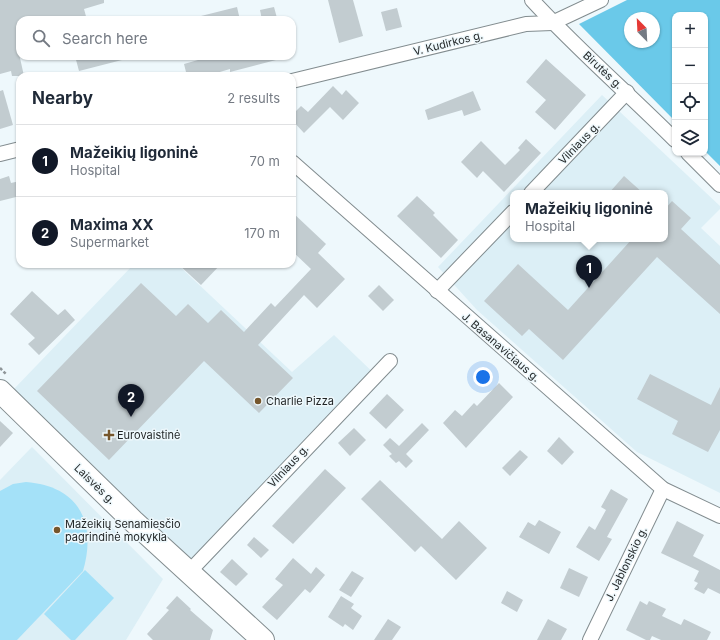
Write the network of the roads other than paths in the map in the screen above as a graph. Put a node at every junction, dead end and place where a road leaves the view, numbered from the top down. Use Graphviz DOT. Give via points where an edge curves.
graph roads {
  1 [pos="532,0"];
  2 [pos="601,0"];
  3 [pos="552,23"];
  4 [pos="296,80"];
  5 [pos="627,92"];
  6 [pos="672,137"];
  7 [pos="16,150"];
  8 [pos="0,154"];
  9 [pos="691,156"];
  10 [pos="296,166"];
  11 [pos="720,185"];
  12 [pos="534,190"];
  13 [pos="510,215"];
  14 [pos="437,291"];
  15 [pos="390,361"];
  16 [pos="0,391"];
  17 [pos="663,489"];
  18 [pos="720,516"];
  19 [pos="189,572"];
  20 [pos="263,640"];
  21 [pos="590,640"];
  1 -- 3 [label="street, Birutės g."];
  2 -- 3 [label="street, V. Kudirkos g."];
  3 -- 4 [label="street, V. Kudirkos g." via="526,24"];
  3 -- 5 [label="street, Birutės g."];
  5 -- 6 [label="street, Birutės g."];
  5 -- 12 [label="street, Vilniaus g."];
  7 -- 8 [label="street"];
  9 -- 11 [label="street"];
  10 -- 14 [label="street, J. Basanavičiaus g."];
  13 -- 14 [label="street"];
  14 -- 17 [label="street, J. Basanavičiaus g."];
  15 -- 19 [label="street, Vilniaus g."];
  16 -- 19 [label="main road, Laisvės g."];
  17 -- 18 [label="street, J. Basanavičiaus g."];
  17 -- 21 [label="street, J. Jablonskio g."];
  19 -- 20 [label="main road, Laisvės g."];
}
